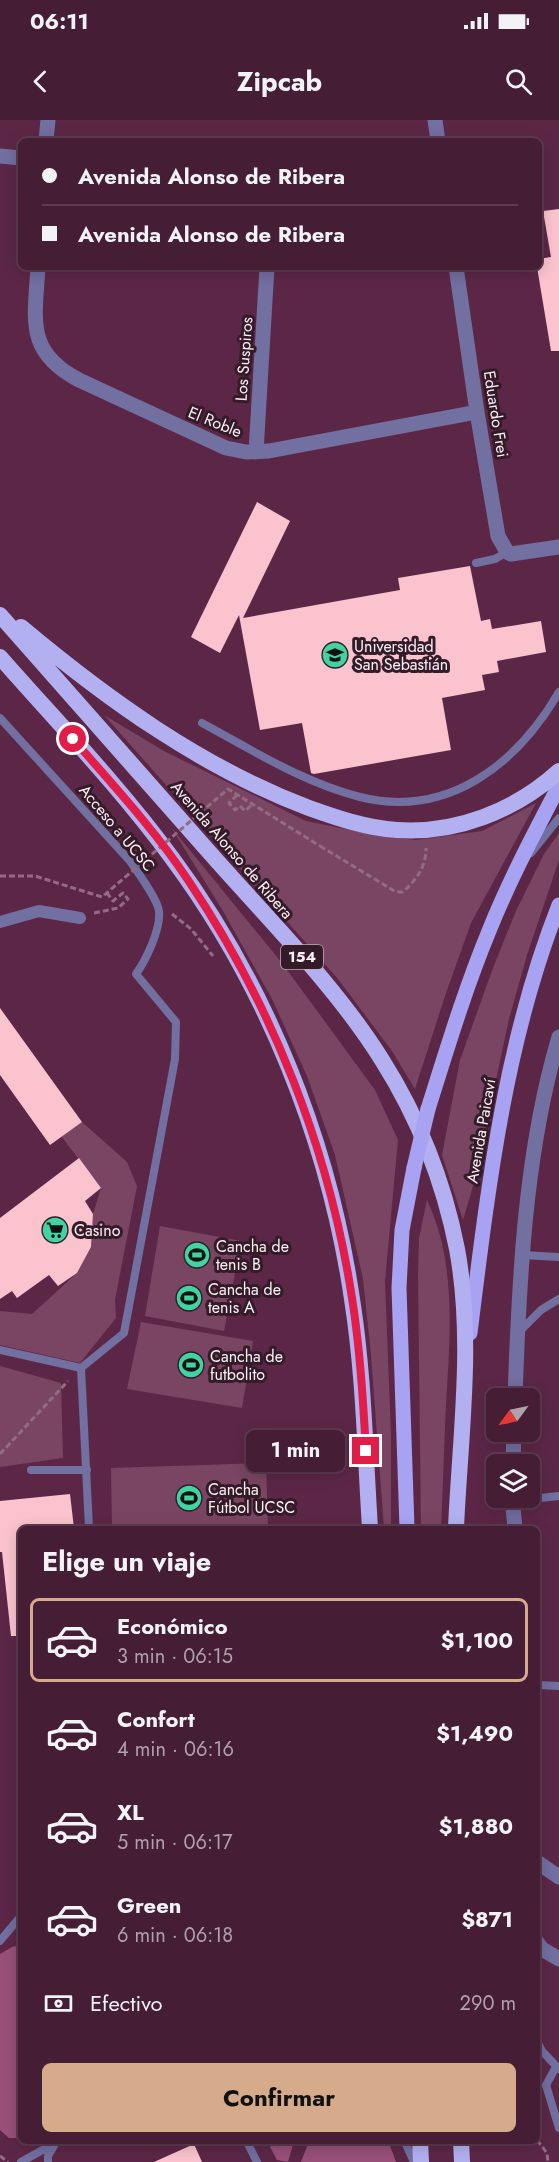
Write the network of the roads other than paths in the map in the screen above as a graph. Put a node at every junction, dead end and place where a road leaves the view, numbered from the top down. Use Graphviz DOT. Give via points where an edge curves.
graph roads {
  1 [pos="48,120"];
  2 [pos="435,120"];
  3 [pos="46,138"];
  4 [pos="438,138"];
  5 [pos="0,156"];
  6 [pos="18,158"];
  7 [pos="38,270"];
  8 [pos="267,270"];
  9 [pos="456,270"];
  10 [pos="477,412"];
  11 [pos="256,452"];
  12 [pos="559,547"];
  13 [pos="513,553"];
  14 [pos="476,563"];
  15 [pos="0,609"];
  16 [pos="0,615"];
  17 [pos="0,657"];
  18 [pos="559,692"];
  19 [pos="0,718"];
  20 [pos="202,723"];
  21 [pos="559,771"];
  22 [pos="559,786"];
  23 [pos="559,818"];
  24 [pos="513,875"];
  25 [pos="559,905"];
  26 [pos="80,918"];
  27 [pos="0,922"];
  28 [pos="559,1037"];
  29 [pos="522,1255"];
  30 [pos="559,1257"];
  31 [pos="559,1299"];
  32 [pos="518,1334"];
  33 [pos="0,1350"];
  34 [pos="81,1368"];
  35 [pos="466,1369"];
  36 [pos="515,1388"];
  37 [pos="31,1470"];
  38 [pos="87,1470"];
  39 [pos="559,1496"];
  40 [pos="540,1497"];
  41 [pos="514,1508"];
  42 [pos="89,1526"];
  43 [pos="370,1526"];
  44 [pos="407,1526"];
  45 [pos="456,1526"];
  46 [pos="515,1526"];
  47 [pos="540,1685"];
  48 [pos="559,1686"];
  49 [pos="540,1864"];
  50 [pos="559,1877"];
  51 [pos="18,1920"];
  52 [pos="0,1941"];
  53 [pos="540,1946"];
  54 [pos="559,1959"];
  55 [pos="540,2047"];
  56 [pos="557,2068"];
  57 [pos="559,2128"];
  58 [pos="54,2144"];
  59 [pos="57,2144"];
  60 [pos="248,2144"];
  61 [pos="407,2144"];
  62 [pos="420,2144"];
  63 [pos="461,2144"];
  64 [pos="21,2162"];
  65 [pos="48,2162"];
  66 [pos="257,2162"];
  67 [pos="414,2162"];
  68 [pos="421,2162"];
  69 [pos="462,2162"];
  1 -- 3 [label="street"];
  2 -- 4 [label="street"];
  5 -- 6 [label="street"];
  7 -- 11 [label="street, El Roble" via="37,336 61,371 226,448"];
  8 -- 11 [label="street, Los Suspiros"];
  9 -- 10 [label="street, Eduardo Frei"];
  10 -- 11 [label="street, El Roble"];
  10 -- 13 [label="street, Eduardo Frei" via="498,536"];
  12 -- 13 [label="street"];
  13 -- 14 [label="lane"];
  15 -- 21 [label="highway" via="107,694 220,767 293,802 354,823 417,831 454,826 494,813"];
  16 -- 35 [label="highway, Avenida Alonso de Ribera / 154" via="319,975 381,1058 414,1117 450,1217 462,1287"];
  17 -- 43 [label="highway" via="146,823 182,872 226,942 287,1065 320,1156 346,1260 362,1381"];
  18 -- 20 [label="lane" via="534,728 482,778 447,794 406,802 360,797 334,789"];
  19 -- 34 [label="lane, Acceso a UCSC" via="130,861 147,886 159,911 155,937 136,974 176,1022 175,1059 124,1333"];
  22 -- 24 [label="main road"];
  23 -- 24 [label="lane"];
  24 -- 44 [label="main road, bridge" via="474,967 428,1109 402,1230 399,1288"];
  25 -- 35 [label="main road, Avenida Paicaví" via="536,970 505,1092"];
  26 -- 27 [label="street" via="39,911"];
  28 -- 29 [label="street" via="537,1138"];
  29 -- 30 [label="lane"];
  29 -- 32 [label="street"];
  31 -- 32 [label="lane" via="541,1310"];
  32 -- 36 [label="street"];
  33 -- 34 [label="lane"];
  34 -- 38 [label="lane"];
  35 -- 45 [label="highway, 154"];
  37 -- 38 [label="lane"];
  38 -- 42 [label="lane"];
  39 -- 40 [label="lane"];
  41 -- 46 [label="street"];
  47 -- 48 [label="lane"];
  49 -- 50 [label="street"];
  51 -- 52 [label="lane"];
  53 -- 54 [label="street"];
  55 -- 56 [label="lane"];
  56 -- 57 [label="lane" via="546,2085"];
  58 -- 64 [label="lane"];
  59 -- 65 [label="lane"];
  60 -- 66 [label="lane"];
  61 -- 67 [label="lane"];
  62 -- 68 [label="highway"];
  63 -- 69 [label="highway"];
}
